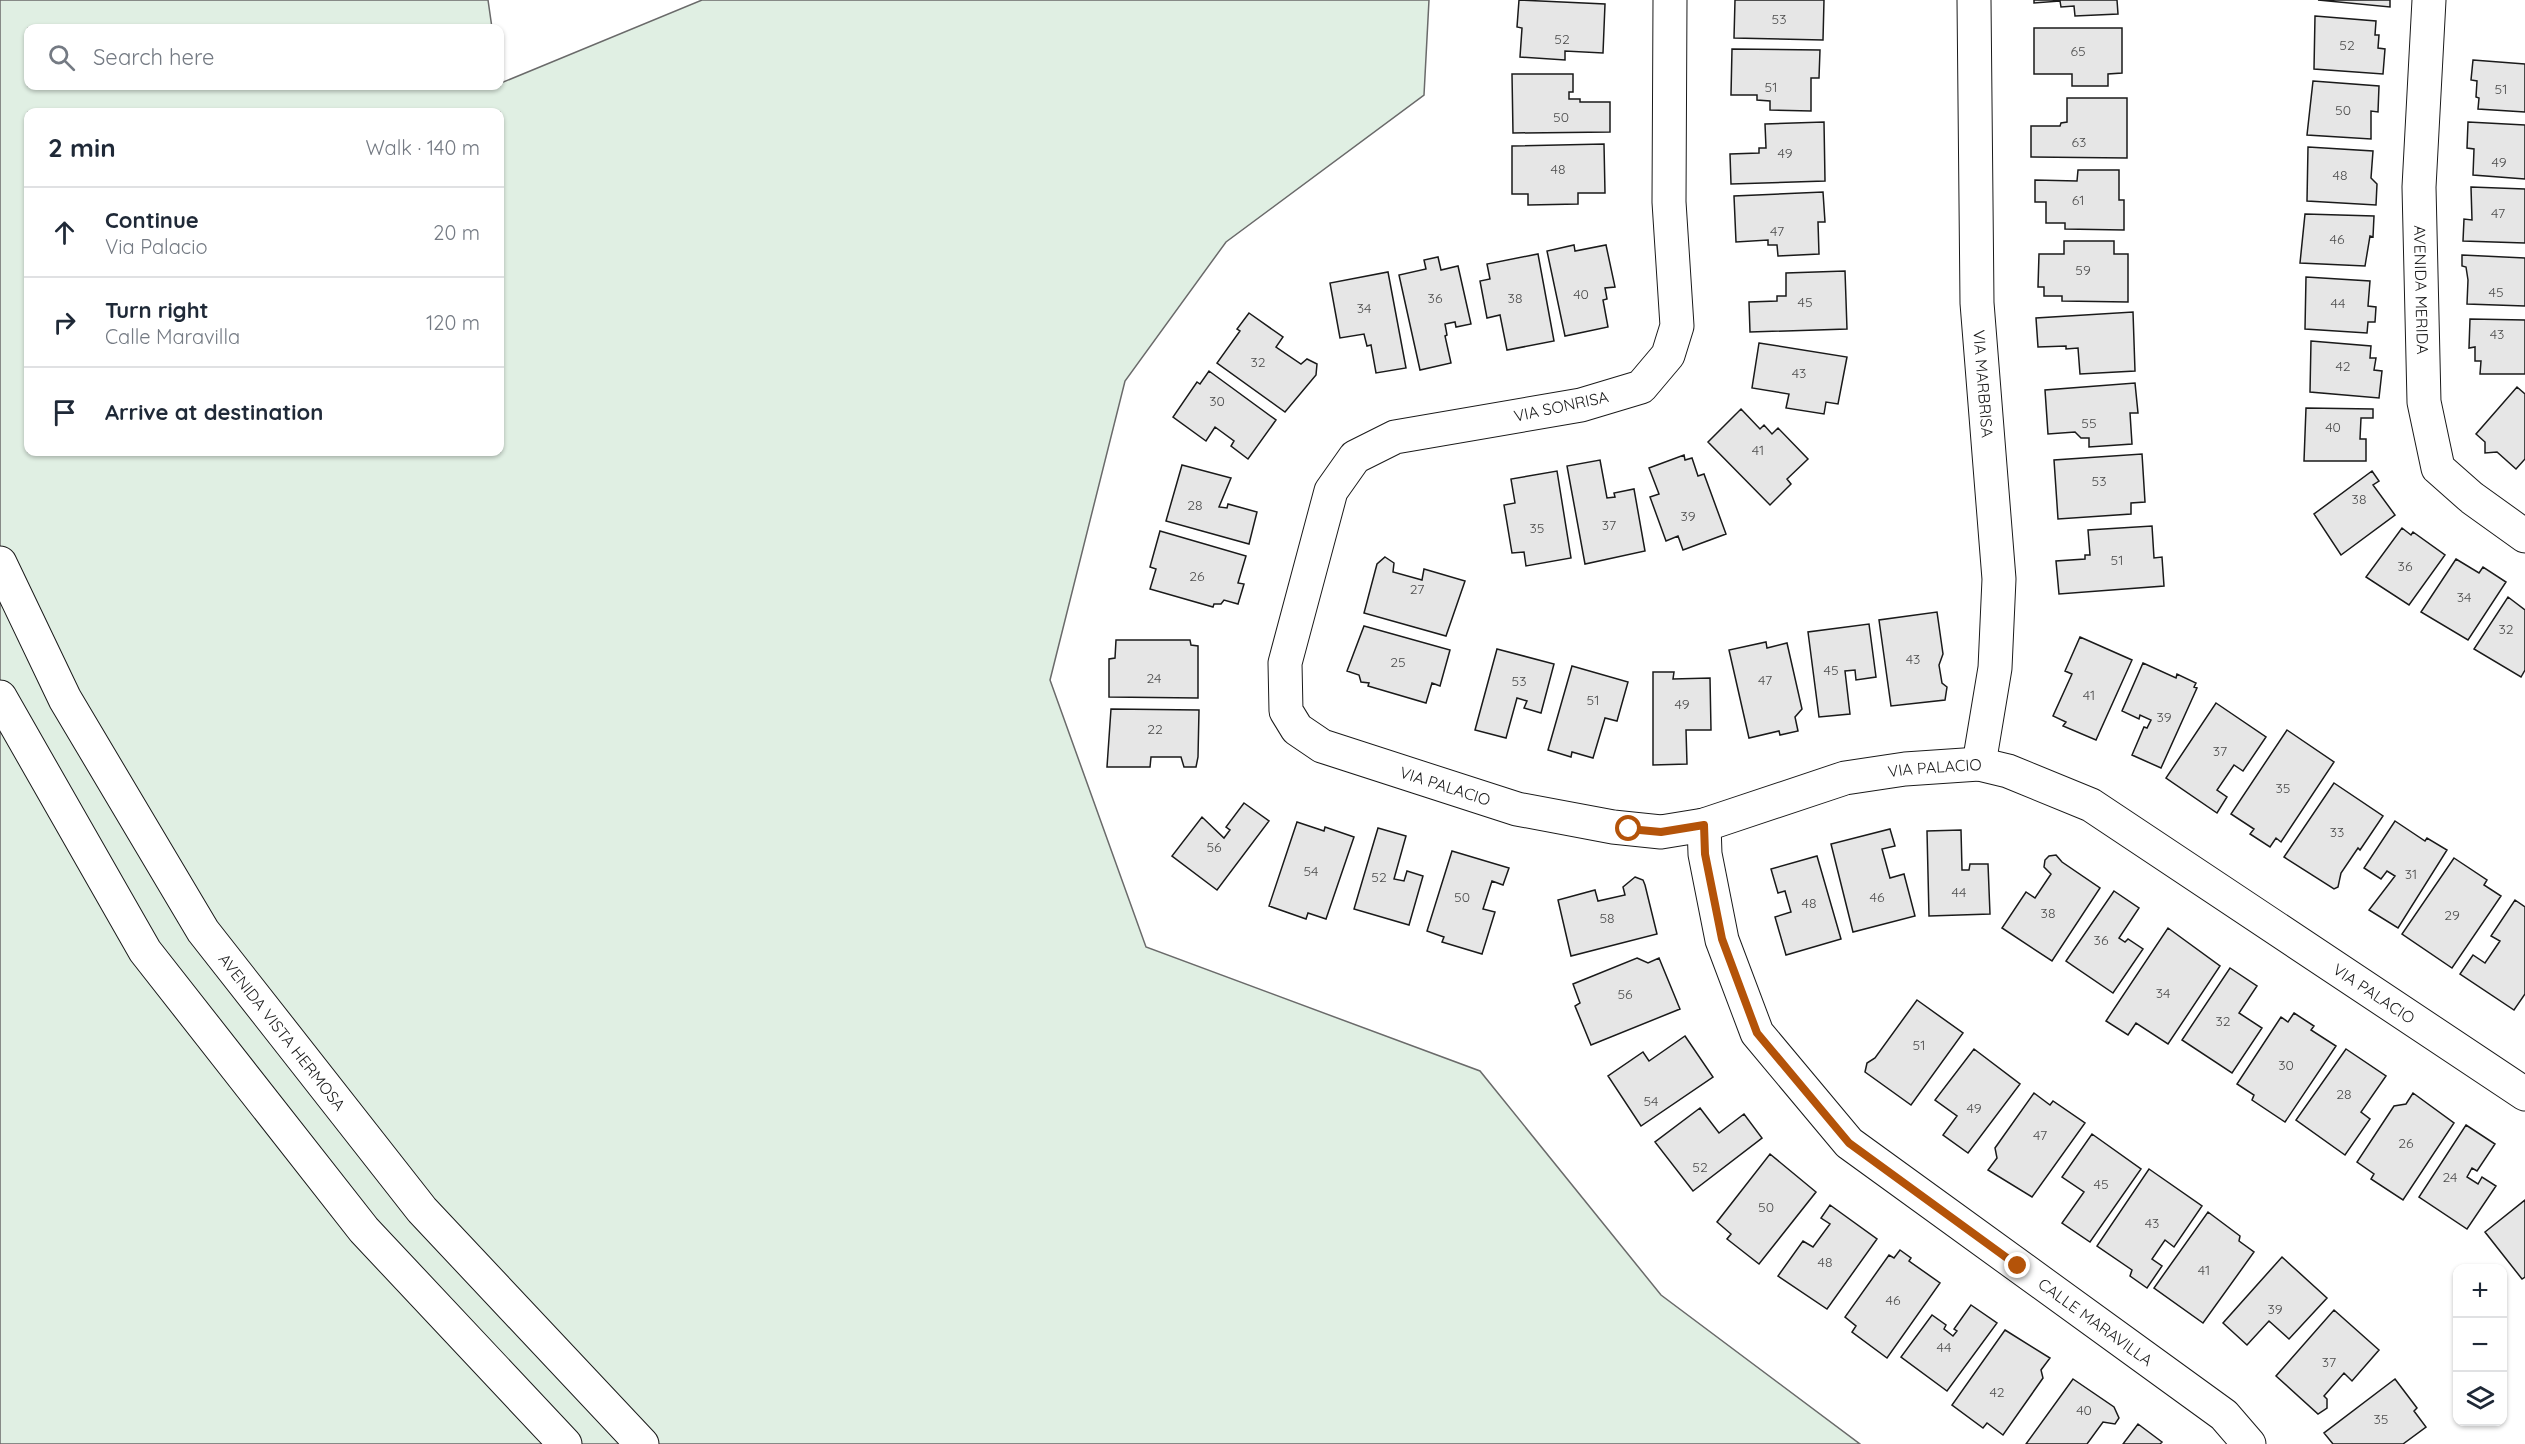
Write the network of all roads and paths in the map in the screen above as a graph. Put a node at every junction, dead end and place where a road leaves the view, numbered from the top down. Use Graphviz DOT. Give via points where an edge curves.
graph roads {
  1 [pos="1670,0"];
  2 [pos="1974,0"];
  3 [pos="2429,0"];
  4 [pos="2525,536"];
  5 [pos="0,563"];
  6 [pos="0,697"];
  7 [pos="1286,711"];
  8 [pos="1979,764"];
  9 [pos="1704,825"];
  10 [pos="2525,1094"];
  11 [pos="565,1444"];
  12 [pos="642,1444"];
  13 [pos="2249,1444"];
  1 -- 7 [label="street, VIA SONRISA" via="1669,202 1677,326 1668,355 1641,387 1581,405 1395,437 1354,456 1331,491 1285,663"];
  2 -- 8 [label="street, VIA MARBRISA" via="1977,303 1999,579 1995,668"];
  3 -- 4 [label="street, AVENIDA MERIDA" via="2419,187 2424,402 2438,468"];
  5 -- 12 [label="street, AVENIDA VISTA HERMOSA" via="65,699 203,931 422,1210"];
  6 -- 11 [label="street" via="145,951 364,1230"];
  7 -- 9 [label="street, VIA PALACIO" via="1297,729 1322,746 1517,809 1661,832"];
  8 -- 9 [label="street, VIA PALACIO" via="1845,778"];
  8 -- 10 [label="street, VIA PALACIO" via="2008,771 2091,805"];
  9 -- 13 [label="street, CALLE MARAVILLA" via="1705,854 1722,939 1757,1033 1849,1143 2224,1415"];
}
